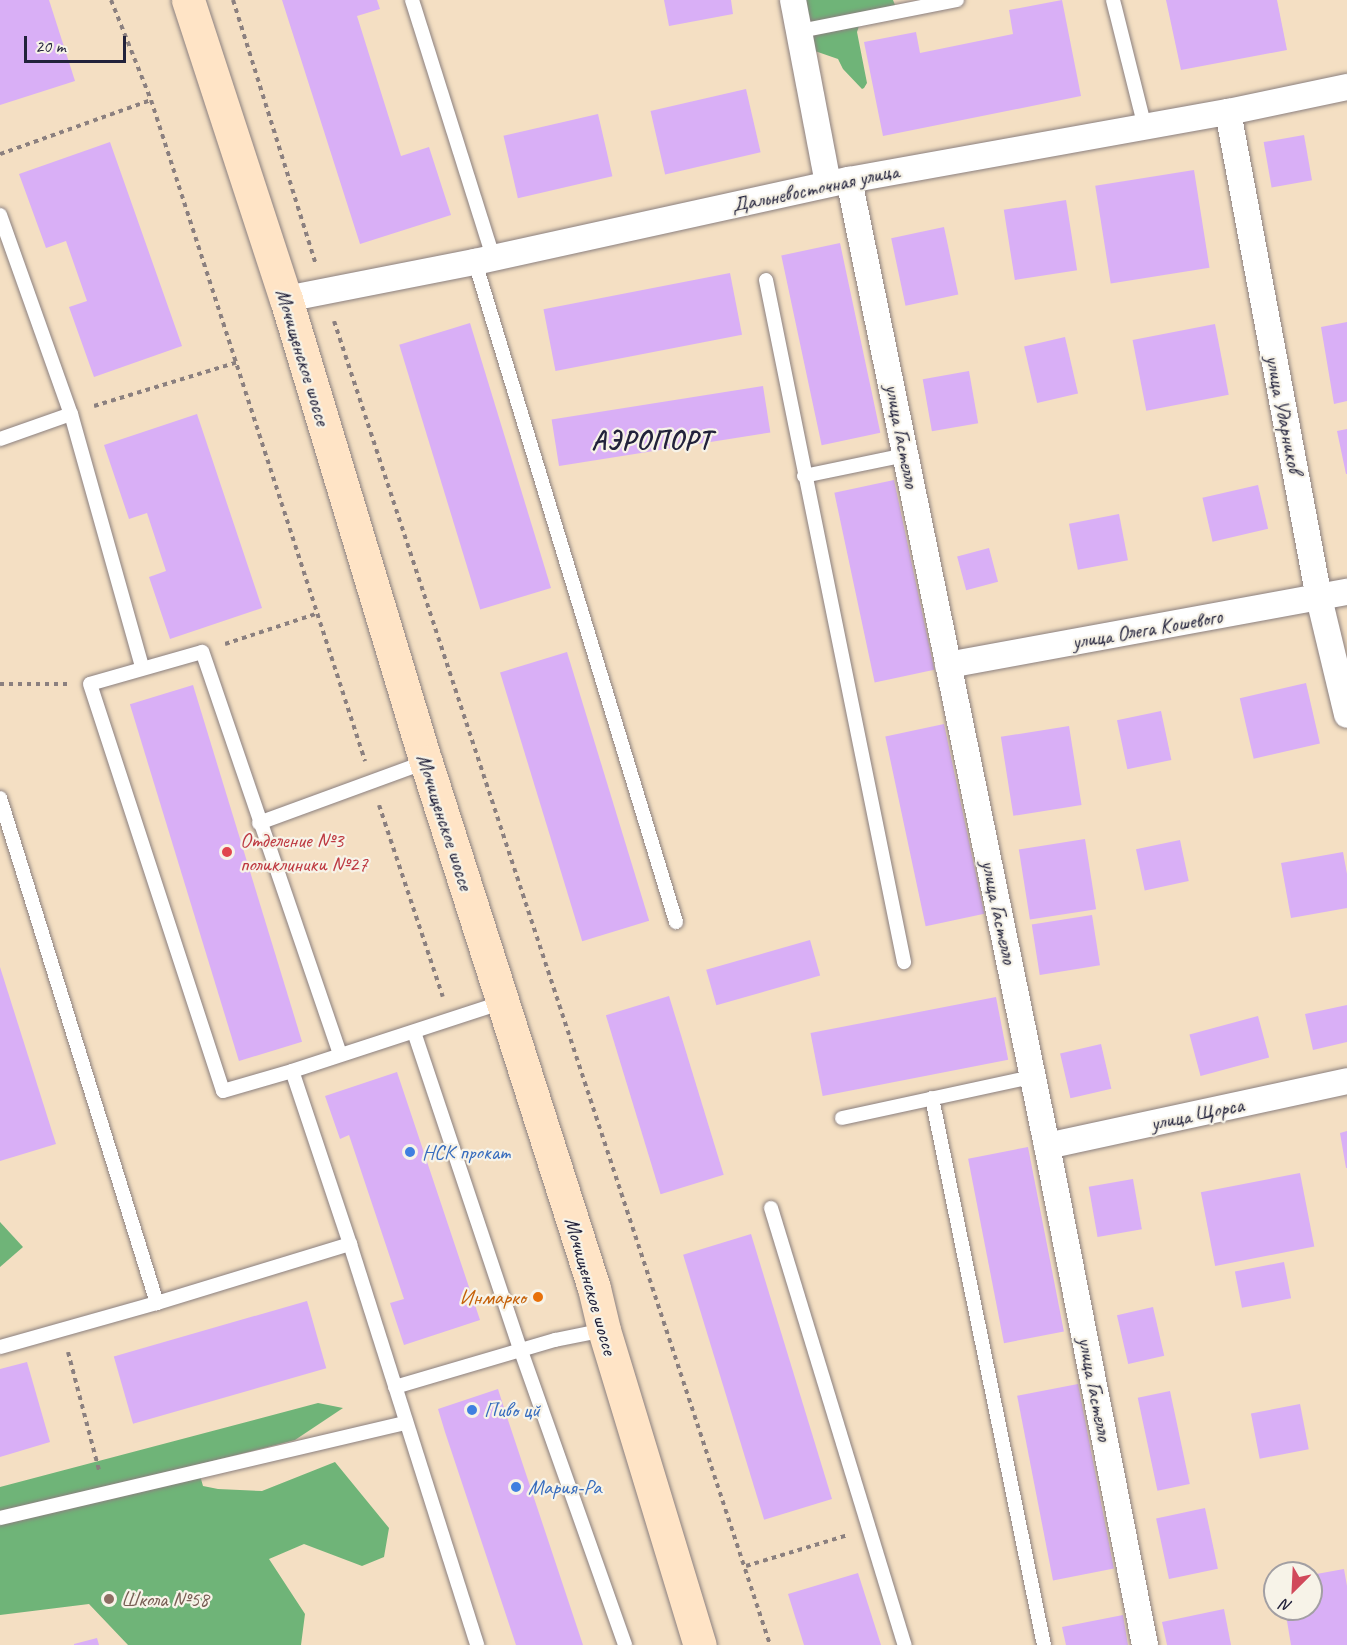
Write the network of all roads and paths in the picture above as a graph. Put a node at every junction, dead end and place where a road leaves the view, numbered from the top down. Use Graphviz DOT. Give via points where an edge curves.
graph roads {
  1 [pos="111,0"];
  2 [pos="188,0"];
  3 [pos="233,0"];
  4 [pos="412,0"];
  5 [pos="793,0"];
  6 [pos="957,0"];
  7 [pos="1113,0"];
  8 [pos="800,31"];
  9 [pos="1347,87"];
  10 [pos="151,100"];
  11 [pos="1228,112"];
  12 [pos="1145,127"];
  13 [pos="0,154"];
  14 [pos="838,182"];
  15 [pos="0,215"];
  16 [pos="484,260"];
  17 [pos="766,280"];
  18 [pos="325,293"];
  19 [pos="286,299"];
  20 [pos="238,362"];
  21 [pos="70,414"];
  22 [pos="0,439"];
  23 [pos="906,455"];
  24 [pos="804,476"];
  25 [pos="1347,592"];
  26 [pos="1319,598"];
  27 [pos="319,613"];
  28 [pos="202,652"];
  29 [pos="948,665"];
  30 [pos="142,667"];
  31 [pos="0,684"];
  32 [pos="90,684"];
  33 [pos="1347,715"];
  34 [pos="426,762"];
  35 [pos="372,783"];
  36 [pos="0,798"];
  37 [pos="259,823"];
  38 [pos="676,922"];
  39 [pos="904,962"];
  40 [pos="503,1002"];
  41 [pos="451,1021"];
  42 [pos="414,1032"];
  43 [pos="340,1054"];
  44 [pos="292,1071"];
  45 [pos="1032,1077"];
  46 [pos="1347,1081"];
  47 [pos="932,1098"];
  48 [pos="842,1118"];
  49 [pos="1047,1146"];
  50 [pos="771,1208"];
  51 [pos="350,1244"];
  52 [pos="157,1303"];
  53 [pos="604,1330"];
  54 [pos="63,1331"];
  55 [pos="0,1347"];
  56 [pos="521,1351"];
  57 [pos="395,1387"];
  58 [pos="406,1423"];
  59 [pos="105,1492"];
  60 [pos="0,1518"];
  61 [pos="869,1528"];
  62 [pos="746,1566"];
  63 [pos="477,1645"];
  64 [pos="624,1645"];
  65 [pos="700,1645"];
  66 [pos="770,1645"];
  67 [pos="905,1645"];
  68 [pos="1044,1645"];
  69 [pos="1145,1645"];
  1 -- 10 [label="path"];
  2 -- 19 [label="main road, Мочищенское шоссе"];
  3 -- 18 [label="path"];
  4 -- 16 [label="lane"];
  5 -- 8 [label="street, улица Гастелло"];
  6 -- 8 [label="lane"];
  7 -- 12 [label="lane"];
  8 -- 14 [label="street, улица Гастелло"];
  9 -- 11 [label="street, Дальневосточная улица"];
  10 -- 13 [label="path"];
  10 -- 20 [label="path"];
  11 -- 12 [label="street, Дальневосточная улица"];
  11 -- 26 [label="street, улица Ударников"];
  12 -- 14 [label="street, Дальневосточная улица"];
  14 -- 16 [label="street, Дальневосточная улица"];
  14 -- 23 [label="street, улица Гастелло"];
  15 -- 21 [label="lane"];
  16 -- 18 [label="street, Дальневосточная улица"];
  16 -- 38 [label="lane"];
  17 -- 24 [label="lane"];
  18 -- 19 [label="street, Дальневосточная улица"];
  18 -- 62 [label="path"];
  19 -- 34 [label="main road, Мочищенское шоссе"];
  20 -- 21 [label="path"];
  20 -- 27 [label="path"];
  21 -- 22 [label="lane"];
  21 -- 30 [label="lane"];
  23 -- 24 [label="lane"];
  23 -- 29 [label="street, улица Гастелло"];
  24 -- 39 [label="lane"];
  25 -- 26 [label="street, улица Олега Кошевого"];
  26 -- 29 [label="street, улица Олега Кошевого"];
  26 -- 33 [label="street, улица Ударников"];
  27 -- 28 [label="path"];
  27 -- 35 [label="path"];
  28 -- 30 [label="lane"];
  28 -- 37 [label="lane"];
  29 -- 45 [label="street, улица Гастелло"];
  30 -- 32 [label="lane"];
  31 -- 32 [label="path"];
  32 -- 44 [label="lane" via="223,1091"];
  34 -- 35 [label="lane"];
  34 -- 40 [label="main road, Мочищенское шоссе"];
  35 -- 37 [label="lane"];
  35 -- 41 [label="path"];
  36 -- 52 [label="lane"];
  37 -- 43 [label="lane"];
  40 -- 41 [label="lane"];
  40 -- 53 [label="main road, Мочищенское шоссе"];
  41 -- 42 [label="lane"];
  42 -- 43 [label="lane"];
  42 -- 56 [label="lane"];
  43 -- 44 [label="lane"];
  44 -- 51 [label="lane"];
  45 -- 47 [label="lane"];
  45 -- 49 [label="street, улица Гастелло"];
  46 -- 49 [label="street, улица Щорса"];
  47 -- 48 [label="lane"];
  47 -- 68 [label="lane"];
  49 -- 69 [label="street, улица Гастелло"];
  50 -- 61 [label="lane"];
  51 -- 52 [label="lane"];
  51 -- 57 [label="lane"];
  52 -- 54 [label="lane"];
  53 -- 56 [label="lane"];
  53 -- 65 [label="main road, Мочищенское шоссе"];
  54 -- 55 [label="lane"];
  54 -- 59 [label="path"];
  56 -- 57 [label="lane"];
  56 -- 64 [label="lane"];
  57 -- 58 [label="lane"];
  58 -- 59 [label="lane"];
  58 -- 63 [label="lane"];
  59 -- 60 [label="lane"];
  61 -- 62 [label="path"];
  61 -- 67 [label="lane"];
  62 -- 66 [label="path"];
}
